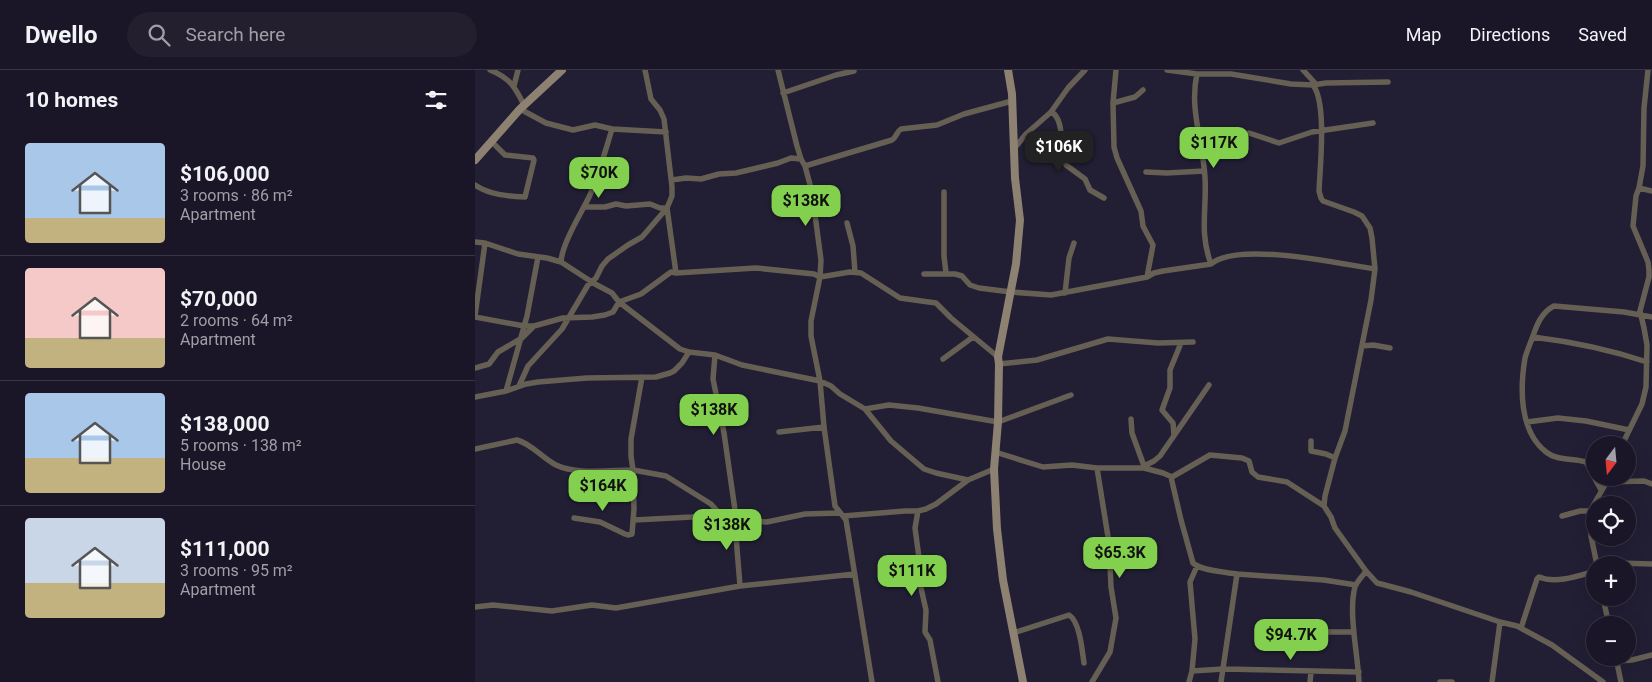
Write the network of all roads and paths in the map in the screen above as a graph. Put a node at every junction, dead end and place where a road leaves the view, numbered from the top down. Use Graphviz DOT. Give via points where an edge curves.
graph roads {
  1 [pos="490,70"];
  2 [pos="518,70"];
  3 [pos="562,70"];
  4 [pos="645,70"];
  5 [pos="778,70"];
  6 [pos="1008,70"];
  7 [pos="1085,70"];
  8 [pos="1115,70"];
  9 [pos="1167,70"];
  10 [pos="1303,70"];
  11 [pos="1648,70"];
  12 [pos="854,71"];
  13 [pos="1197,74"];
  14 [pos="1388,82"];
  15 [pos="1313,85"];
  16 [pos="514,86"];
  17 [pos="1143,90"];
  18 [pos="783,93"];
  19 [pos="1012,101"];
  20 [pos="1113,103"];
  21 [pos="522,107"];
  22 [pos="1051,112"];
  23 [pos="1373,123"];
  24 [pos="612,130"];
  25 [pos="1323,130"];
  26 [pos="666,132"];
  27 [pos="1249,133"];
  28 [pos="491,142"];
  29 [pos="1013,150"];
  30 [pos="801,159"];
  31 [pos="475,160"];
  32 [pos="805,166"];
  33 [pos="1204,171"];
  34 [pos="1146,172"];
  35 [pos="672,180"];
  36 [pos="475,185"];
  37 [pos="1639,188"];
  38 [pos="1652,191"];
  39 [pos="944,192"];
  40 [pos="1104,198"];
  41 [pos="585,207"];
  42 [pos="667,208"];
  43 [pos="847,223"];
  44 [pos="475,242"];
  45 [pos="485,243"];
  46 [pos="1074,243"];
  47 [pos="538,256"];
  48 [pos="561,262"];
  49 [pos="1211,264"];
  50 [pos="1375,268"];
  51 [pos="855,272"];
  52 [pos="676,273"];
  53 [pos="946,273"];
  54 [pos="925,274"];
  55 [pos="820,277"];
  56 [pos="1147,277"];
  57 [pos="591,281"];
  58 [pos="1011,292"];
  59 [pos="1065,293"];
  60 [pos="619,302"];
  61 [pos="629,310"];
  62 [pos="613,312"];
  63 [pos="1641,315"];
  64 [pos="475,316"];
  65 [pos="1652,317"];
  66 [pos="569,318"];
  67 [pos="524,326"];
  68 [pos="534,326"];
  69 [pos="973,337"];
  70 [pos="1533,337"];
  71 [pos="520,339"];
  72 [pos="1193,342"];
  73 [pos="1181,343"];
  74 [pos="1362,346"];
  75 [pos="1390,348"];
  76 [pos="689,352"];
  77 [pos="715,355"];
  78 [pos="943,359"];
  79 [pos="998,361"];
  80 [pos="1647,362"];
  81 [pos="475,368"];
  82 [pos="642,377"];
  83 [pos="820,382"];
  84 [pos="1209,385"];
  85 [pos="519,386"];
  86 [pos="505,391"];
  87 [pos="1071,395"];
  88 [pos="475,396"];
  89 [pos="1645,397"];
  90 [pos="1652,399"];
  91 [pos="865,409"];
  92 [pos="1131,419"];
  93 [pos="998,422"];
  94 [pos="1527,422"];
  95 [pos="824,427"];
  96 [pos="1629,430"];
  97 [pos="779,432"];
  98 [pos="1626,436"];
  99 [pos="1174,437"];
  100 [pos="1311,441"];
  101 [pos="475,449"];
  102 [pos="995,452"];
  103 [pos="1335,458"];
  104 [pos="1144,467"];
  105 [pos="1097,468"];
  106 [pos="994,469"];
  107 [pos="633,470"];
  108 [pos="1171,477"];
  109 [pos="968,480"];
  110 [pos="1636,482"];
  111 [pos="1652,484"];
  112 [pos="1604,486"];
  113 [pos="1601,490"];
  114 [pos="1598,496"];
  115 [pos="1324,506"];
  116 [pos="918,511"];
  117 [pos="1586,512"];
  118 [pos="719,514"];
  119 [pos="842,514"];
  120 [pos="1562,516"];
  121 [pos="736,517"];
  122 [pos="574,518"];
  123 [pos="634,520"];
  124 [pos="1636,564"];
  125 [pos="1652,564"];
  126 [pos="1197,566"];
  127 [pos="1367,571"];
  128 [pos="1586,573"];
  129 [pos="855,574"];
  130 [pos="1237,574"];
  131 [pos="1356,585"];
  132 [pos="741,586"];
  133 [pos="475,606"];
  134 [pos="1500,622"];
  135 [pos="1521,628"];
  136 [pos="1303,632"];
  137 [pos="1354,632"];
  138 [pos="1013,633"];
  139 [pos="1652,655"];
  140 [pos="1636,659"];
  141 [pos="1084,663"];
  142 [pos="1618,666"];
  143 [pos="1223,669"];
  144 [pos="1192,671"];
  145 [pos="1311,672"];
  146 [pos="1359,672"];
  147 [pos="1598,681"];
  148 [pos="873,682"];
  149 [pos="938,682"];
  150 [pos="1023,682"];
  151 [pos="1092,682"];
  152 [pos="1189,682"];
  153 [pos="1221,682"];
  154 [pos="1310,682"];
  155 [pos="1359,682"];
  156 [pos="1440,682"];
  157 [pos="1452,682"];
  158 [pos="1492,682"];
  159 [pos="1621,682"];
  1 -- 16 [label="street"];
  2 -- 16 [label="street"];
  3 -- 21 [label="street"];
  4 -- 26 [label="street" via="651,99 661,110"];
  5 -- 18 [label="street"];
  6 -- 19 [label="street"];
  7 -- 22 [label="street"];
  8 -- 20 [label="street"];
  9 -- 13 [label="street"];
  10 -- 15 [label="street"];
  11 -- 37 [label="street"];
  12 -- 18 [label="street"];
  13 -- 15 [label="street" via="1228,74"];
  13 -- 33 [label="street" via="1196,109"];
  14 -- 15 [label="street"];
  15 -- 25 [label="street" via="1317,90"];
  16 -- 21 [label="street"];
  17 -- 20 [label="street" via="1135,97"];
  18 -- 30 [label="street"];
  19 -- 29 [label="street"];
  19 -- 32 [label="street" via="937,125 901,129 892,140"];
  20 -- 56 [label="street" via="1116,155 1153,245"];
  21 -- 24 [label="street" via="546,123 573,130 595,124"];
  21 -- 28 [label="street"];
  22 -- 29 [label="street"];
  22 -- 40 [label="street" via="1059,122 1066,165 1085,180 1090,190"];
  23 -- 25 [label="street"];
  24 -- 26 [label="street"];
  24 -- 41 [label="street"];
  25 -- 27 [label="street" via="1279,143"];
  25 -- 50 [label="street" via="1321,198 1365,219 1370,228"];
  26 -- 35 [label="street"];
  28 -- 31 [label="street"];
  28 -- 36 [label="street" via="505,155 533,158 525,196 509,196"];
  29 -- 58 [label="street" via="1019,220"];
  30 -- 32 [label="street"];
  30 -- 35 [label="street" via="791,158 701,179"];
  32 -- 55 [label="street" via="820,250"];
  33 -- 34 [label="street"];
  33 -- 49 [label="street" via="1204,238"];
  35 -- 42 [label="street" via="672,196"];
  37 -- 38 [label="street"];
  37 -- 63 [label="street" via="1633,228 1648,262 1649,277"];
  39 -- 53 [label="street"];
  41 -- 42 [label="street" via="650,204"];
  41 -- 48 [label="street" via="564,248"];
  42 -- 52 [label="street"];
  42 -- 57 [label="street" via="641,238 608,259"];
  43 -- 51 [label="street"];
  44 -- 45 [label="street"];
  45 -- 47 [label="street" via="518,254"];
  45 -- 64 [label="street"];
  46 -- 59 [label="street"];
  47 -- 48 [label="street"];
  47 -- 67 [label="street"];
  48 -- 57 [label="street"];
  49 -- 50 [label="street" via="1237,255 1256,253"];
  49 -- 56 [label="street" via="1163,271"];
  50 -- 74 [label="street"];
  51 -- 55 [label="street"];
  51 -- 69 [label="street" via="867,276 900,298 936,303"];
  52 -- 55 [label="street" via="756,268"];
  52 -- 60 [label="street" via="671,272 641,294"];
  53 -- 54 [label="street"];
  53 -- 58 [label="street" via="962,276 975,286"];
  55 -- 83 [label="street" via="811,321"];
  56 -- 59 [label="street"];
  57 -- 60 [label="street" via="612,293"];
  57 -- 66 [label="street"];
  58 -- 59 [label="street"];
  58 -- 79 [label="street"];
  60 -- 61 [label="street"];
  60 -- 62 [label="street"];
  61 -- 62 [label="street"];
  61 -- 76 [label="street" via="673,346"];
  62 -- 66 [label="street"];
  63 -- 65 [label="street"];
  63 -- 70 [label="street" via="1555,306 1542,317"];
  63 -- 80 [label="street"];
  64 -- 67 [label="street"];
  66 -- 68 [label="street"];
  66 -- 85 [label="street" via="528,366"];
  67 -- 68 [label="street"];
  67 -- 71 [label="street"];
  68 -- 71 [label="street"];
  69 -- 78 [label="street"];
  69 -- 79 [label="street"];
  70 -- 80 [label="street" via="1584,344"];
  70 -- 94 [label="street" via="1525,356 1523,378"];
  71 -- 81 [label="street" via="498,352 489,364"];
  71 -- 86 [label="street"];
  72 -- 73 [label="street"];
  73 -- 79 [label="street" via="1108,339 1030,362"];
  73 -- 99 [label="street" via="1170,370 1170,388 1162,410 1173,422"];
  74 -- 75 [label="street"];
  74 -- 103 [label="street" via="1345,431"];
  76 -- 77 [label="street"];
  76 -- 82 [label="street" via="679,367 670,373"];
  77 -- 83 [label="street" via="742,365"];
  77 -- 121 [label="street" via="713,379"];
  79 -- 93 [label="street"];
  80 -- 89 [label="street"];
  82 -- 85 [label="street" via="587,378"];
  82 -- 107 [label="street" via="631,439"];
  83 -- 91 [label="street"];
  83 -- 95 [label="street"];
  84 -- 99 [label="street"];
  85 -- 86 [label="street"];
  86 -- 88 [label="street"];
  87 -- 93 [label="street"];
  89 -- 90 [label="street"];
  89 -- 96 [label="street"];
  91 -- 93 [label="street" via="889,405"];
  91 -- 109 [label="street" via="891,441 924,469"];
  92 -- 104 [label="street"];
  93 -- 102 [label="street"];
  94 -- 96 [label="street" via="1558,418"];
  94 -- 113 [label="street" via="1545,452 1587,463"];
  95 -- 97 [label="street"];
  95 -- 119 [label="street" via="835,506"];
  96 -- 98 [label="street"];
  99 -- 104 [label="street" via="1154,462"];
  100 -- 103 [label="street" via="1311,451"];
  101 -- 107 [label="street" via="517,440 565,469"];
  102 -- 105 [label="street" via="1043,467 1072,465"];
  102 -- 106 [label="street"];
  103 -- 115 [label="street"];
  104 -- 105 [label="street"];
  104 -- 108 [label="street"];
  105 -- 151 [label="street" via="1116,618 1110,652"];
  106 -- 109 [label="street"];
  106 -- 138 [label="street" via="999,546"];
  107 -- 118 [label="street" via="672,478 711,504"];
  107 -- 123 [label="street"];
  108 -- 115 [label="street" via="1210,456 1242,458 1249,461 1252,472 1258,477 1287,482"];
  108 -- 126 [label="street" via="1192,560"];
  109 -- 116 [label="street" via="936,504"];
  110 -- 111 [label="street"];
  112 -- 113 [label="street"];
  113 -- 114 [label="street"];
  115 -- 127 [label="street" via="1335,528"];
  116 -- 119 [label="street"];
  116 -- 149 [label="street" via="915,528 926,610 925,632 930,640"];
  117 -- 120 [label="street"];
  118 -- 121 [label="street"];
  118 -- 123 [label="street"];
  119 -- 121 [label="street" via="805,514 758,522"];
  119 -- 129 [label="street" via="846,520"];
  121 -- 132 [label="street"];
  122 -- 123 [label="street" via="600,522 628,535 632,534"];
  124 -- 125 [label="street"];
  126 -- 130 [label="street"];
  126 -- 144 [label="street" via="1190,582 1195,639"];
  127 -- 131 [label="street"];
  127 -- 134 [label="street" via="1381,584"];
  128 -- 135 [label="street" via="1554,580 1539,577"];
  129 -- 132 [label="street"];
  129 -- 148 [label="street"];
  130 -- 131 [label="street"];
  130 -- 143 [label="street"];
  131 -- 137 [label="street"];
  132 -- 133 [label="street" via="616,608 592,605 552,611"];
  134 -- 135 [label="street"];
  134 -- 158 [label="street"];
  135 -- 147 [label="street" via="1552,645"];
  136 -- 137 [label="street"];
  137 -- 146 [label="street"];
  138 -- 141 [label="street" via="1069,615 1074,618"];
  138 -- 150 [label="street"];
  139 -- 140 [label="street"];
  142 -- 159 [label="street"];
  143 -- 144 [label="street"];
  143 -- 145 [label="street"];
  143 -- 153 [label="street"];
  144 -- 152 [label="street"];
  145 -- 146 [label="street"];
  145 -- 154 [label="street"];
  146 -- 155 [label="street"];
  156 -- 157 [label="street"];
}
